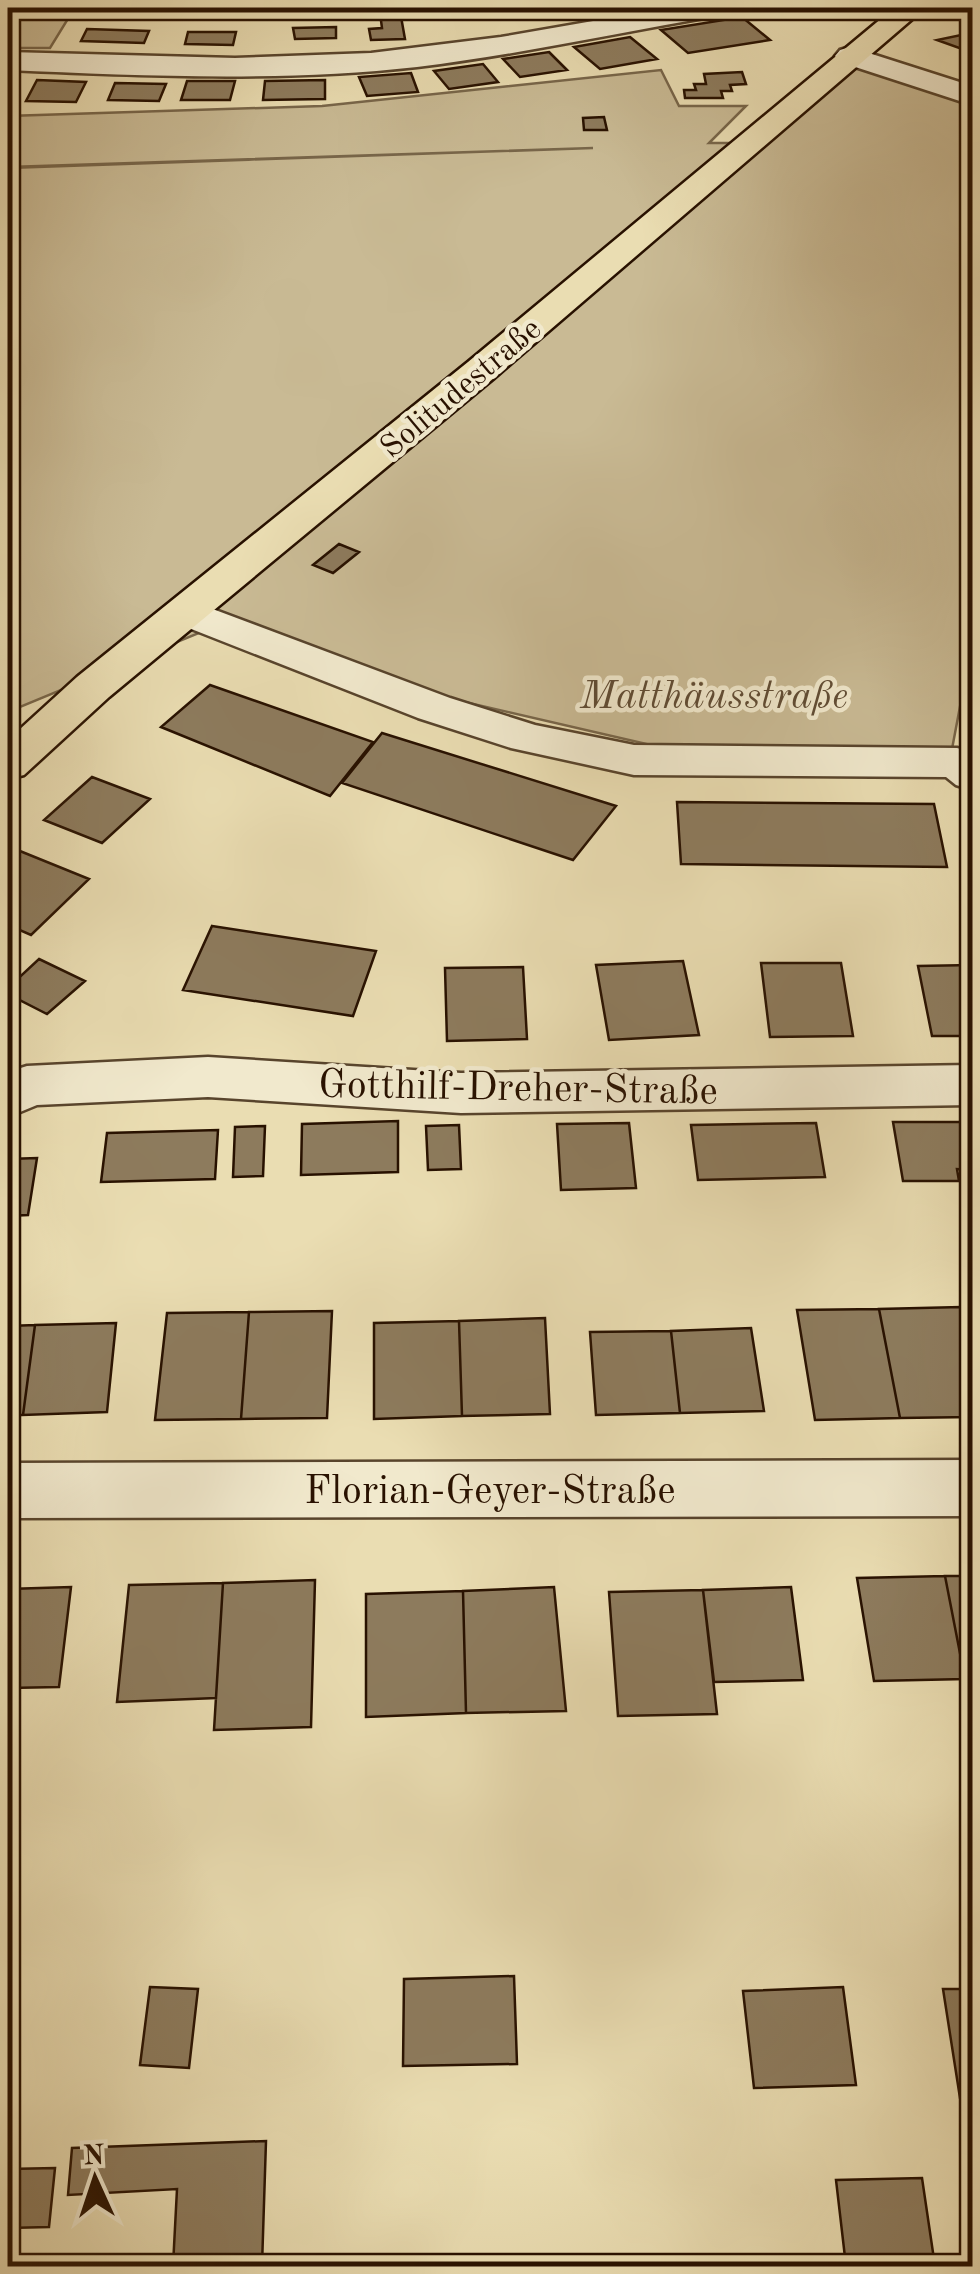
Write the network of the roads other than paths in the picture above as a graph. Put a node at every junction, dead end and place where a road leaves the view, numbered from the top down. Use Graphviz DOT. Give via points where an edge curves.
graph roads {
  1 [pos="716,8"];
  2 [pos="912,8"];
  3 [pos="850,56"];
  4 [pos="8,61"];
  5 [pos="972,96"];
  6 [pos="186,612"];
  7 [pos="8,766"];
  8 [pos="972,775"];
  9 [pos="972,1085"];
  10 [pos="8,1097"];
  11 [pos="972,1488"];
  12 [pos="8,1491"];
  1 -- 4 [label="street" via="374,62 268,67"];
  2 -- 3 [label="main road, Solitudestraße"];
  3 -- 5 [label="street"];
  3 -- 6 [label="main road, Solitudestraße"];
  6 -- 7 [label="main road, Solitudestraße"];
  6 -- 8 [label="street" via="527,738 634,760 957,764"];
  9 -- 10 [label="street, Gotthilf-Dreher-Straße" via="461,1094 208,1077 26,1086"];
  11 -- 12 [label="street, Florian-Geyer-Straße"];
}
